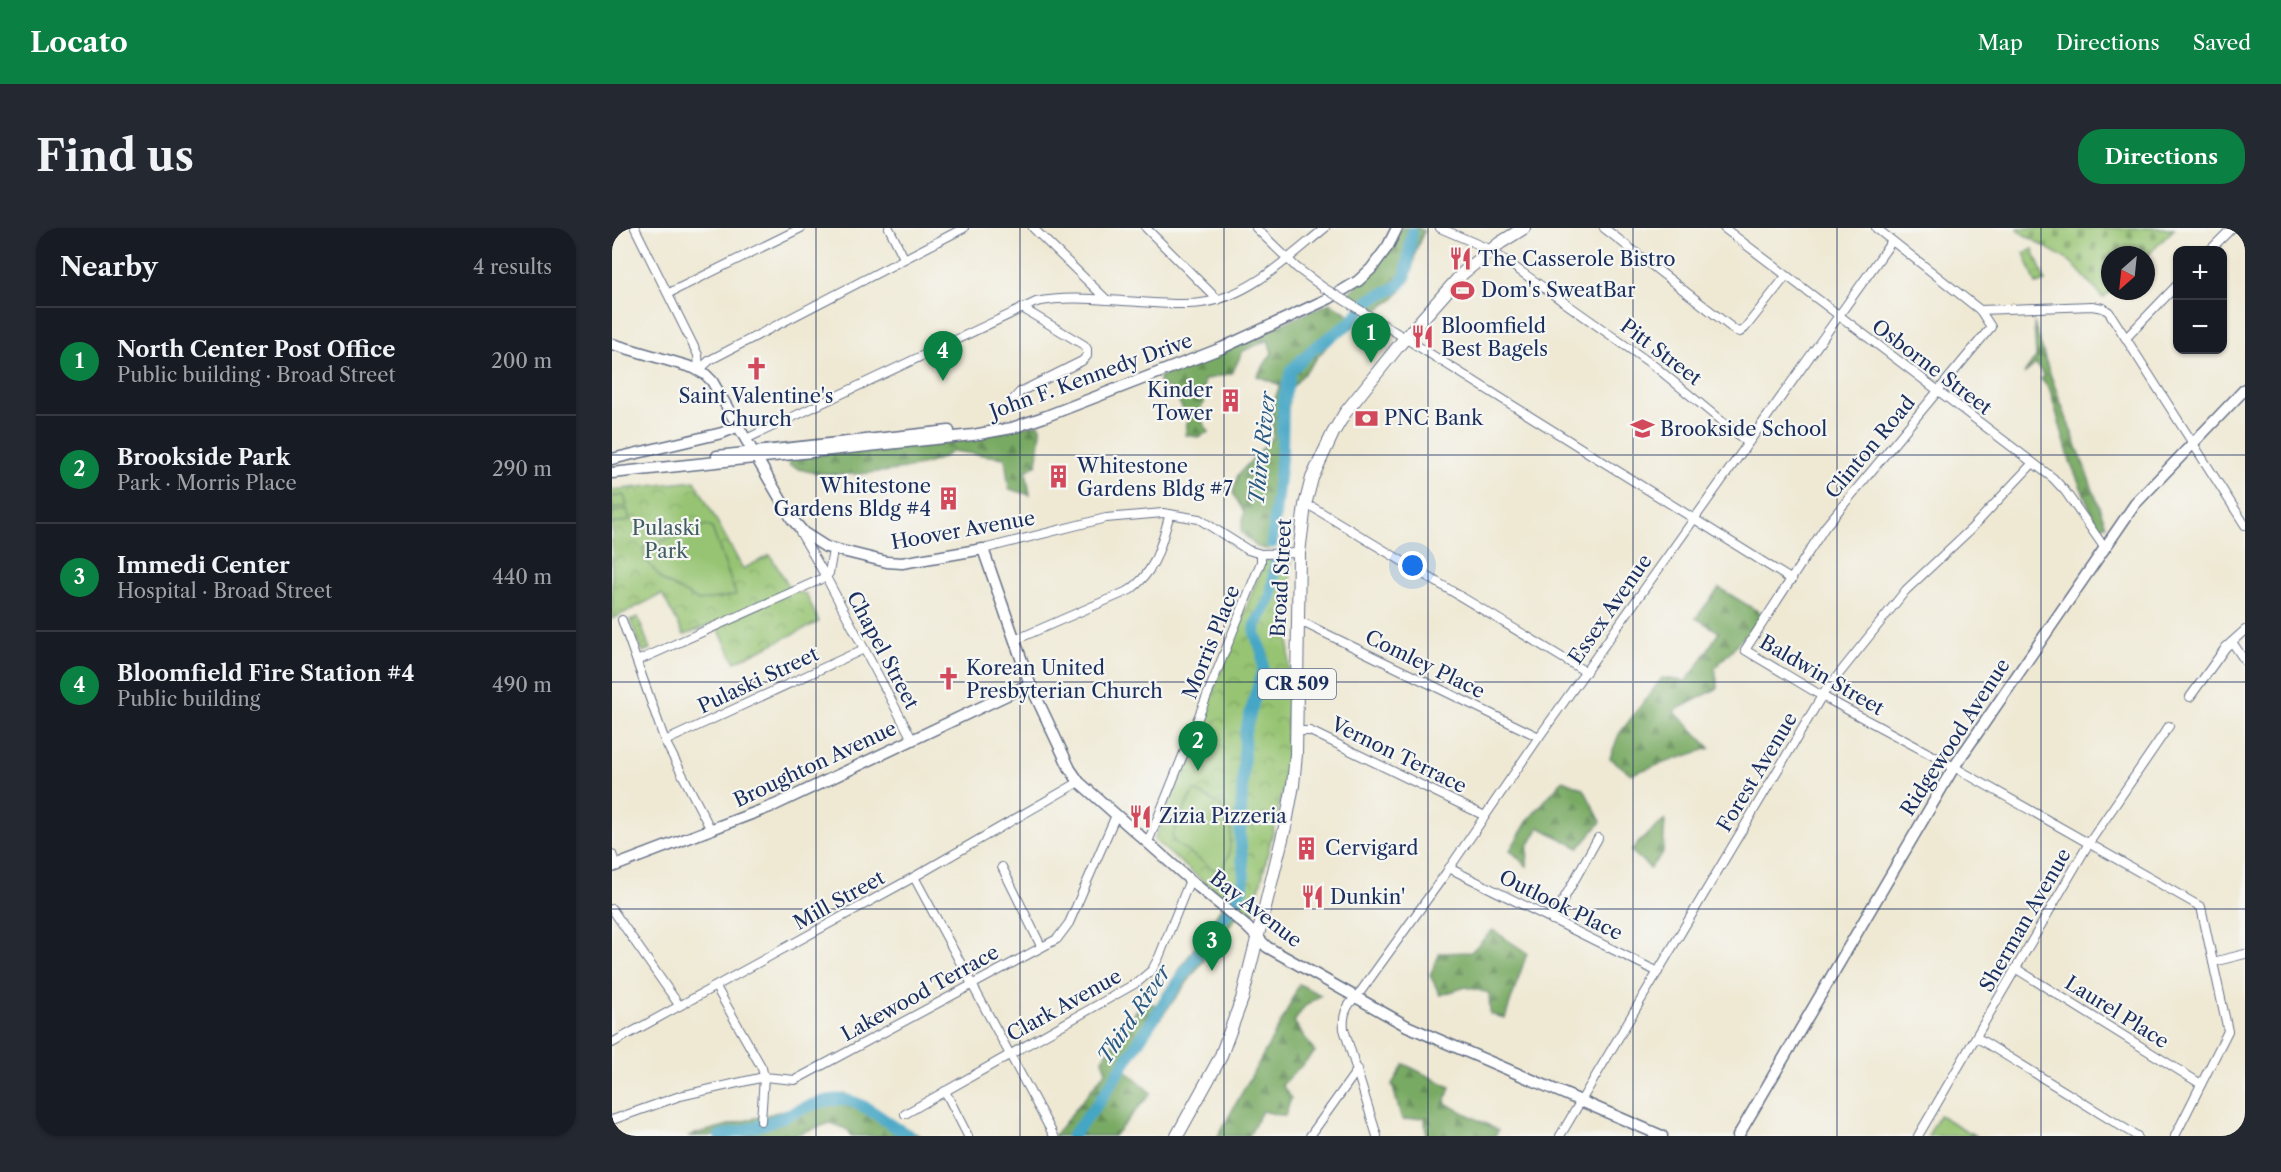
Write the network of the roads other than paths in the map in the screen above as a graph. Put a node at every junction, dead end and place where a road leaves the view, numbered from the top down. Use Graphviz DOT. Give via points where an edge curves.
graph roads {
  1 [pos="635,228"];
  2 [pos="801,228"];
  3 [pos="889,228"];
  4 [pos="964,228"];
  5 [pos="1033,228"];
  6 [pos="1146,228"];
  7 [pos="1256,228"];
  8 [pos="1325,228"];
  9 [pos="1390,228"];
  10 [pos="1397,228"];
  11 [pos="1440,228"];
  12 [pos="1524,228"];
  13 [pos="1604,228"];
  14 [pos="1724,228"];
  15 [pos="1876,228"];
  16 [pos="2232,228"];
  17 [pos="1892,241"];
  18 [pos="2214,246"];
  19 [pos="1491,250"];
  20 [pos="904,258"];
  21 [pos="1287,259"];
  22 [pos="1786,276"];
  23 [pos="2173,289"];
  24 [pos="669,293"];
  25 [pos="1107,300"];
  26 [pos="1218,300"];
  27 [pos="1022,308"];
  28 [pos="1980,309"];
  29 [pos="1838,315"];
  30 [pos="2127,337"];
  31 [pos="1405,338"];
  32 [pos="612,344"];
  33 [pos="699,369"];
  34 [pos="2245,389"];
  35 [pos="1937,392"];
  36 [pos="1011,402"];
  37 [pos="739,426"];
  38 [pos="746,439"];
  39 [pos="2193,442"];
  40 [pos="1748,444"];
  41 [pos="755,455"];
  42 [pos="612,459"];
  43 [pos="2032,463"];
  44 [pos="612,467"];
  45 [pos="612,473"];
  46 [pos="1305,506"];
  47 [pos="1170,514"];
  48 [pos="792,519"];
  49 [pos="1693,519"];
  50 [pos="2245,525"];
  51 [pos="2106,544"];
  52 [pos="983,549"];
  53 [pos="833,550"];
  54 [pos="1299,552"];
  55 [pos="1261,554"];
  56 [pos="826,577"];
  57 [pos="1792,580"];
  58 [pos="622,620"];
  59 [pos="1297,623"];
  60 [pos="2245,630"];
  61 [pos="1015,640"];
  62 [pos="2232,642"];
  63 [pos="864,649"];
  64 [pos="637,661"];
  65 [pos="2245,661"];
  66 [pos="1586,672"];
  67 [pos="1030,684"];
  68 [pos="1822,696"];
  69 [pos="2190,698"];
  70 [pos="2169,726"];
  71 [pos="1297,731"];
  72 [pos="1539,737"];
  73 [pos="912,739"];
  74 [pos="665,741"];
  75 [pos="1954,767"];
  76 [pos="1079,782"];
  77 [pos="1116,815"];
  78 [pos="1485,816"];
  79 [pos="711,830"];
  80 [pos="1598,838"];
  81 [pos="1148,842"];
  82 [pos="2089,843"];
  83 [pos="612,854"];
  84 [pos="614,867"];
  85 [pos="1002,867"];
  86 [pos="1449,868"];
  87 [pos="914,877"];
  88 [pos="1190,880"];
  89 [pos="612,909"];
  90 [pos="1552,920"];
  91 [pos="1256,937"];
  92 [pos="1041,946"];
  93 [pos="2245,954"];
  94 [pos="2213,962"];
  95 [pos="2015,968"];
  96 [pos="1658,972"];
  97 [pos="973,983"];
  98 [pos="716,987"];
  99 [pos="1355,997"];
  100 [pos="679,1005"];
  101 [pos="1976,1038"];
  102 [pos="612,1043"];
  103 [pos="1010,1055"];
  104 [pos="1358,1069"];
  105 [pos="764,1077"];
  106 [pos="2201,1084"];
  107 [pos="945,1092"];
  108 [pos="1581,1100"];
  109 [pos="905,1114"];
  110 [pos="612,1120"];
  111 [pos="761,1121"];
  112 [pos="968,1136"];
  113 [pos="1054,1136"];
  114 [pos="1178,1136"];
  115 [pos="1311,1136"];
  116 [pos="1377,1136"];
  117 [pos="1560,1136"];
  118 [pos="1662,1136"];
  119 [pos="1738,1136"];
  120 [pos="1918,1136"];
  121 [pos="2137,1136"];
  122 [pos="2175,1136"];
  1 -- 24 [label="street"];
  2 -- 24 [label="street"];
  3 -- 20 [label="street"];
  4 -- 20 [label="street"];
  5 -- 25 [label="street"];
  6 -- 26 [label="street"];
  7 -- 21 [label="street"];
  8 -- 21 [label="street"];
  9 -- 41 [label="street, John F. Kennedy Drive" via="1366,265 1327,292 1219,342 1026,417 992,426"];
  10 -- 41 [label="street, John F. Kennedy Drive" via="1371,270 1346,289 1222,348 1029,423 973,435"];
  11 -- 19 [label="street, Pitt Street"];
  12 -- 19 [label="main road, Broad Street / CR 509"];
  13 -- 22 [label="street" via="1736,331 1745,328"];
  14 -- 22 [label="street, Osborne Street"];
  15 -- 17 [label="street"];
  16 -- 18 [label="street"];
  17 -- 28 [label="street"];
  17 -- 29 [label="street, Essex Avenue"];
  19 -- 31 [label="main road, Broad Street / CR 509" via="1451,284"];
  19 -- 40 [label="street, Pitt Street" via="1658,368"];
  20 -- 33 [label="street"];
  21 -- 26 [label="street" via="1236,293"];
  21 -- 31 [label="street, bridge" via="1306,276"];
  22 -- 29 [label="street, Osborne Street"];
  23 -- 30 [label="street"];
  24 -- 33 [label="street" via="698,355"];
  25 -- 26 [label="street" via="1185,304"];
  25 -- 27 [label="street" via="1048,299"];
  27 -- 36 [label="street" via="1084,345 1087,356 1020,392"];
  27 -- 38 [label="street"];
  28 -- 30 [label="street" via="2103,308"];
  28 -- 35 [label="street, Clinton Road" via="1990,327"];
  29 -- 35 [label="street, Osborne Street"];
  29 -- 40 [label="street, Essex Avenue"];
  30 -- 39 [label="street"];
  31 -- 46 [label="main road, Broad Street / CR 509" via="1333,433 1312,478"];
  31 -- 49 [label="street"];
  32 -- 33 [label="street"];
  33 -- 37 [label="street, Hoover Avenue" via="712,381"];
  34 -- 39 [label="street, Ridgewood Avenue"];
  35 -- 43 [label="street, Osborne Street"];
  35 -- 57 [label="street, Clinton Road" via="1825,527"];
  37 -- 38 [label="street, Hoover Avenue"];
  37 -- 42 [label="street"];
  38 -- 41 [label="street, Hoover Avenue"];
  39 -- 50 [label="street"];
  39 -- 51 [label="street, Ridgewood Avenue" via="2128,513"];
  40 -- 49 [label="street, Essex Avenue"];
  41 -- 44 [label="street, John F. Kennedy Drive"];
  41 -- 45 [label="street, John F. Kennedy Drive"];
  41 -- 48 [label="street, Hoover Avenue"];
  43 -- 51 [label="street, Osborne Street" via="2065,491"];
  43 -- 68 [label="street, Forest Avenue" via="1978,522 1906,590"];
  46 -- 54 [label="main road, Broad Street / CR 509"];
  46 -- 66 [label="street"];
  47 -- 52 [label="street, Hoover Avenue" via="1106,518"];
  47 -- 55 [label="street, Hoover Avenue" via="1199,519"];
  47 -- 61 [label="street" via="1155,564 1139,584"];
  48 -- 53 [label="street, Hoover Avenue" via="812,539"];
  48 -- 56 [label="street, Chapel Street"];
  49 -- 57 [label="street"];
  49 -- 66 [label="street, Essex Avenue"];
  51 -- 75 [label="street, Ridgewood Avenue"];
  52 -- 53 [label="street, Hoover Avenue" via="894,563"];
  52 -- 61 [label="street, Bay Avenue"];
  53 -- 56 [label="street"];
  54 -- 55 [label="street, Hoover Avenue"];
  54 -- 59 [label="main road, Broad Street / CR 509"];
  55 -- 81 [label="street, Morris Place"];
  56 -- 63 [label="street, Chapel Street"];
  56 -- 64 [label="street"];
  57 -- 68 [label="street, Baldwin Street" via="1744,650"];
  58 -- 64 [label="street"];
  59 -- 71 [label="main road, Broad Street / CR 509"];
  59 -- 72 [label="street, Comley Place"];
  60 -- 62 [label="street"];
  61 -- 67 [label="street, Bay Avenue"];
  62 -- 65 [label="street"];
  62 -- 69 [label="street"];
  63 -- 73 [label="street, Chapel Street"];
  63 -- 74 [label="street, Pulaski Street"];
  64 -- 74 [label="street"];
  66 -- 72 [label="street, Essex Avenue"];
  67 -- 73 [label="street, Broughton Avenue"];
  67 -- 76 [label="street, Bay Avenue"];
  68 -- 75 [label="street, Baldwin Street"];
  68 -- 96 [label="street, Forest Avenue"];
  70 -- 82 [label="street, Sherman Avenue"];
  71 -- 78 [label="street, Vernon Terrace" via="1310,731"];
  71 -- 91 [label="main road, Broad Street / CR 509" via="1296,770 1288,813"];
  72 -- 78 [label="street, Essex Avenue"];
  73 -- 79 [label="street, Broughton Avenue" via="775,805"];
  74 -- 79 [label="street"];
  75 -- 82 [label="street, Baldwin Street"];
  75 -- 119 [label="street, Ridgewood Avenue"];
  76 -- 77 [label="street, Bay Avenue"];
  76 -- 87 [label="street, Mill Street"];
  77 -- 81 [label="street, Bay Avenue"];
  77 -- 92 [label="street, Lakewood Terrace" via="1069,923 1057,939"];
  78 -- 86 [label="street, Essex Avenue"];
  79 -- 84 [label="street, Broughton Avenue"];
  80 -- 90 [label="street"];
  81 -- 88 [label="street, Bay Avenue"];
  82 -- 94 [label="street, Baldwin Street" via="2201,908"];
  82 -- 95 [label="street, Sherman Avenue"];
  83 -- 84 [label="street"];
  85 -- 92 [label="street"];
  86 -- 90 [label="street, Outlook Place"];
  86 -- 99 [label="street, Essex Avenue"];
  87 -- 97 [label="street"];
  87 -- 98 [label="street, Mill Street"];
  88 -- 91 [label="street, Bay Avenue"];
  88 -- 103 [label="street, Clark Avenue" via="1152,970 1138,982"];
  89 -- 100 [label="street"];
  90 -- 96 [label="street, Outlook Place"];
  91 -- 99 [label="street, Bay Avenue" via="1278,954"];
  91 -- 114 [label="main road, Broad Street / CR 509" via="1227,1043"];
  92 -- 97 [label="street, Lakewood Terrace"];
  93 -- 94 [label="street"];
  94 -- 106 [label="street, Baldwin Street" via="2229,1031"];
  95 -- 101 [label="street, Sherman Avenue"];
  95 -- 106 [label="street, Laurel Place"];
  96 -- 108 [label="street, Forest Avenue"];
  97 -- 103 [label="street"];
  97 -- 105 [label="street, Lakewood Terrace" via="795,1080"];
  98 -- 100 [label="street, Mill Street"];
  98 -- 105 [label="street"];
  99 -- 104 [label="street, Essex Avenue" via="1347,1006 1343,1023"];
  99 -- 108 [label="street, Bay Avenue" via="1429,1037"];
  100 -- 102 [label="street, Mill Street"];
  101 -- 120 [label="street, Sherman Avenue"];
  101 -- 121 [label="street"];
  103 -- 107 [label="street, Clark Avenue"];
  103 -- 113 [label="street"];
  104 -- 115 [label="street"];
  104 -- 116 [label="street, Essex Avenue"];
  105 -- 110 [label="street, Lakewood Terrace" via="680,1096"];
  105 -- 111 [label="street"];
  106 -- 122 [label="street, Baldwin Street"];
  107 -- 109 [label="street, Clark Avenue"];
  107 -- 112 [label="street"];
  108 -- 117 [label="street, Forest Avenue"];
  108 -- 118 [label="street, Bay Avenue"];
}
